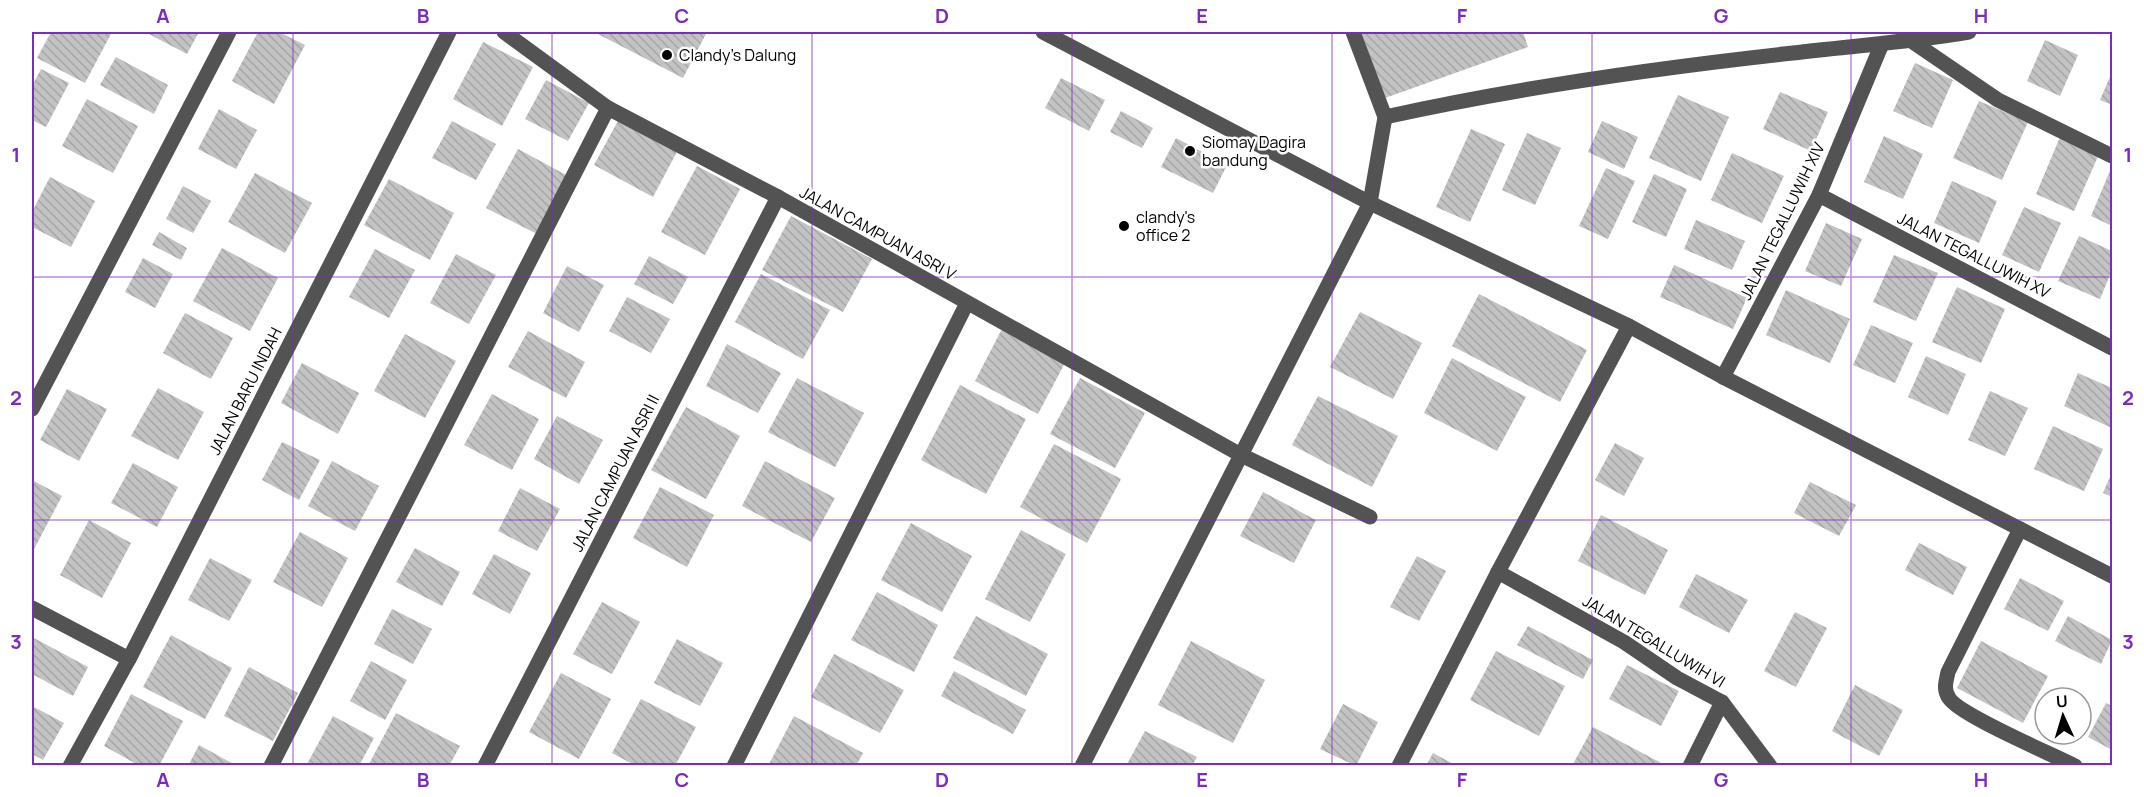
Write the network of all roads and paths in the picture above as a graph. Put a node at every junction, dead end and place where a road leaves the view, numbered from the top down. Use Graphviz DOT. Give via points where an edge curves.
graph roads {
  1 [pos="229,32"];
  2 [pos="449,32"];
  3 [pos="504,32"];
  4 [pos="1043,32"];
  5 [pos="1353,32"];
  6 [pos="1969,32"];
  7 [pos="1913,42"];
  8 [pos="1881,46"];
  9 [pos="608,108"];
  10 [pos="1385,117"];
  11 [pos="2112,156"];
  12 [pos="1819,195"];
  13 [pos="778,197"];
  14 [pos="1370,203"];
  15 [pos="967,303"];
  16 [pos="1629,326"];
  17 [pos="2112,348"];
  18 [pos="1723,377"];
  19 [pos="32,409"];
  20 [pos="1241,455"];
  21 [pos="1370,518"];
  22 [pos="2020,529"];
  23 [pos="1497,572"];
  24 [pos="2112,576"];
  25 [pos="32,608"];
  26 [pos="129,659"];
  27 [pos="1722,702"];
  28 [pos="70,765"];
  29 [pos="271,765"];
  30 [pos="485,765"];
  31 [pos="734,765"];
  32 [pos="1082,765"];
  33 [pos="1400,765"];
  34 [pos="1690,765"];
  35 [pos="1770,765"];
  36 [pos="2075,765"];
  1 -- 19 [label="street"];
  2 -- 26 [label="street, JALAN BARU INDAH"];
  3 -- 9 [label="street, JALAN CAMPUAN ASRI V"];
  4 -- 14 [label="street"];
  5 -- 10 [label="street"];
  6 -- 7 [label="street"];
  7 -- 8 [label="street"];
  7 -- 11 [label="street" via="1998,99"];
  8 -- 10 [label="street" via="1796,52 1520,89"];
  8 -- 12 [label="street, JALAN TEGALLUWIH XIV"];
  9 -- 13 [label="street, JALAN CAMPUAN ASRI V"];
  9 -- 29 [label="street"];
  10 -- 14 [label="street"];
  12 -- 17 [label="street, JALAN TEGALLUWIH XV"];
  12 -- 18 [label="street, JALAN TEGALLUWIH XIV"];
  13 -- 15 [label="street, JALAN CAMPUAN ASRI V"];
  13 -- 30 [label="street, JALAN CAMPUAN ASRI II"];
  14 -- 16 [label="street"];
  14 -- 20 [label="street"];
  15 -- 20 [label="street, JALAN CAMPUAN ASRI V"];
  15 -- 31 [label="street"];
  16 -- 18 [label="street"];
  16 -- 23 [label="street"];
  18 -- 22 [label="street"];
  20 -- 21 [label="street, JALAN CAMPUAN ASRI V"];
  20 -- 32 [label="street"];
  22 -- 24 [label="street"];
  22 -- 36 [label="street" via="1948,672 1944,688 1950,701 1967,713"];
  23 -- 27 [label="street, JALAN TEGALLUWIH VI"];
  23 -- 33 [label="street"];
  25 -- 26 [label="street"];
  26 -- 28 [label="street, JALAN BARU INDAH"];
  27 -- 34 [label="street"];
  27 -- 35 [label="street, JALAN TEGALLUWIH VI"];
}
